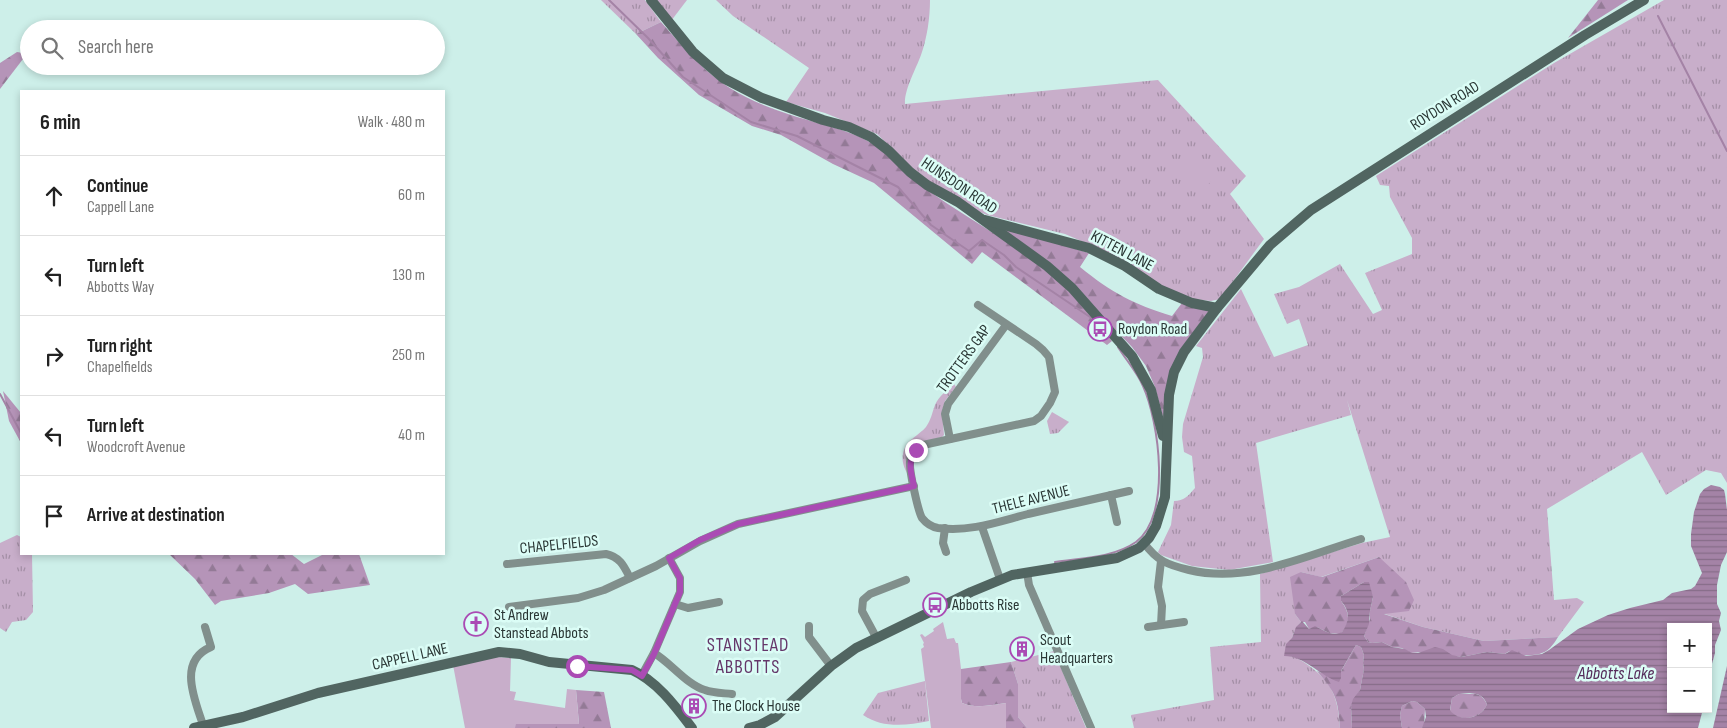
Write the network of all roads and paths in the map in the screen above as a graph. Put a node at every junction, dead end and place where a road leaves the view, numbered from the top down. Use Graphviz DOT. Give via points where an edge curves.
graph roads {
  1 [pos="651,0"];
  2 [pos="1644,0"];
  3 [pos="982,219"];
  4 [pos="978,305"];
  5 [pos="1217,308"];
  6 [pos="1006,325"];
  7 [pos="950,440"];
  8 [pos="1166,444"];
  9 [pos="914,486"];
  10 [pos="1129,491"];
  11 [pos="1111,495"];
  12 [pos="1117,522"];
  13 [pos="982,527"];
  14 [pos="945,528"];
  15 [pos="1361,540"];
  16 [pos="1144,544"];
  17 [pos="946,552"];
  18 [pos="669,558"];
  19 [pos="1161,561"];
  20 [pos="507,564"];
  21 [pos="1027,572"];
  22 [pos="630,578"];
  23 [pos="1000,579"];
  24 [pos="906,580"];
  25 [pos="718,602"];
  26 [pos="675,604"];
  27 [pos="509,607"];
  28 [pos="1184,622"];
  29 [pos="1161,625"];
  30 [pos="809,626"];
  31 [pos="206,627"];
  32 [pos="1148,627"];
  33 [pos="876,637"];
  34 [pos="654,654"];
  35 [pos="831,666"];
  36 [pos="642,676"];
  37 [pos="732,694"];
  38 [pos="199,727"];
  39 [pos="692,728"];
  40 [pos="749,728"];
  41 [pos="1091,728"];
  1 -- 3 [label="main road, HUNSDON ROAD" via="693,52 723,78 762,98 871,137 927,185"];
  2 -- 5 [label="main road, ROYDON ROAD" via="1311,210 1270,245"];
  3 -- 5 [label="main road, KITTEN LANE" via="1090,248 1159,289"];
  3 -- 8 [label="main road, HUNSDON ROAD" via="1072,288 1132,356 1151,390"];
  4 -- 6 [label="street"];
  5 -- 8 [label="main road, ROYDON ROAD" via="1184,352 1174,372"];
  6 -- 7 [label="street, TROTTERS GAP" via="948,404 945,414"];
  6 -- 7 [label="street" via="1047,353 1054,395 1041,416 1030,422"];
  7 -- 9 [label="street" via="923,444 913,453 910,465"];
  8 -- 16 [label="main road, ROYDON ROAD" via="1163,508"];
  9 -- 14 [label="street" via="923,520 933,527"];
  9 -- 18 [label="street" via="738,524"];
  10 -- 11 [label="street, THELE AVENUE"];
  11 -- 12 [label="street"];
  11 -- 13 [label="street, THELE AVENUE"];
  13 -- 14 [label="street"];
  13 -- 23 [label="street, THELE AVENUE"];
  14 -- 17 [label="street" via="943,543"];
  15 -- 19 [label="street" via="1274,568 1238,574 1194,572"];
  16 -- 19 [label="street"];
  16 -- 21 [label="main road, ROYDON ROAD" via="1117,558"];
  18 -- 22 [label="street"];
  18 -- 26 [label="street" via="680,583"];
  19 -- 29 [label="street" via="1158,587"];
  20 -- 22 [label="street, CHAPELFIELDS" via="606,554 618,559"];
  21 -- 23 [label="main road, ROYDON ROAD"];
  21 -- 41 [label="street" via="1029,585"];
  22 -- 27 [label="street" via="578,598"];
  23 -- 33 [label="main road, ROYDON ROAD"];
  24 -- 33 [label="street" via="863,600 862,611"];
  25 -- 26 [label="street" via="688,608"];
  26 -- 34 [label="street"];
  28 -- 29 [label="street"];
  29 -- 32 [label="street"];
  30 -- 35 [label="street" via="809,637"];
  31 -- 38 [label="street, CAPPELL LANE" via="211,647 198,656 190,677"];
  33 -- 35 [label="main road, ROYDON ROAD"];
  34 -- 36 [label="street"];
  34 -- 37 [label="street" via="700,688"];
  35 -- 40 [label="main road, ROYDON ROAD" via="775,717"];
  36 -- 38 [label="main road, CAPPELL LANE" via="632,670 549,662 499,652 318,693 251,715"];
  36 -- 39 [label="main road, CAPPELL LANE" via="677,708"];
}
